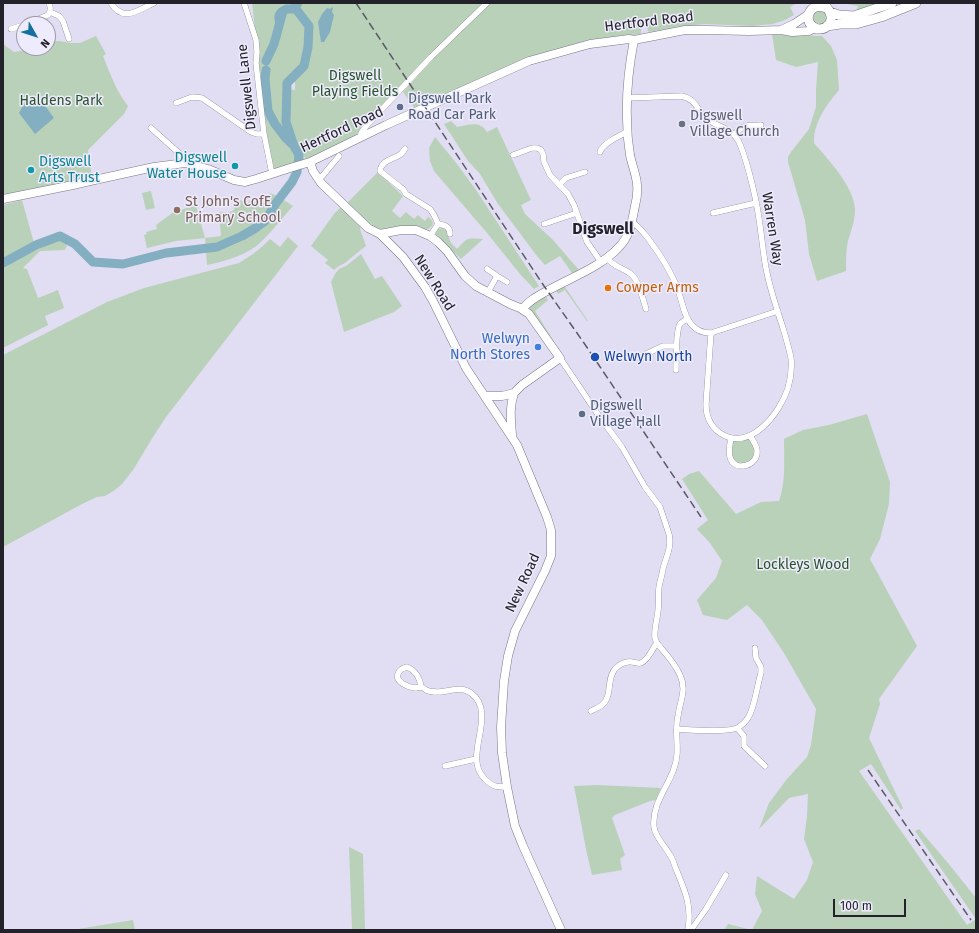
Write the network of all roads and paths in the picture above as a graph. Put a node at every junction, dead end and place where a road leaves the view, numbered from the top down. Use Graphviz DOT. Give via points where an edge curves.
graph roads {
  1 [pos="49,3"];
  2 [pos="111,3"];
  3 [pos="154,3"];
  4 [pos="244,3"];
  5 [pos="487,3"];
  6 [pos="892,3"];
  7 [pos="916,3"];
  8 [pos="826,7"];
  9 [pos="810,9"];
  10 [pos="50,12"];
  11 [pos="47,16"];
  12 [pos="827,26"];
  13 [pos="16,27"];
  14 [pos="816,28"];
  15 [pos="11,29"];
  16 [pos="781,30"];
  17 [pos="69,39"];
  18 [pos="634,40"];
  19 [pos="627,98"];
  20 [pos="176,104"];
  21 [pos="761,125"];
  22 [pos="150,128"];
  23 [pos="627,132"];
  24 [pos="264,134"];
  25 [pos="734,135"];
  26 [pos="361,137"];
  27 [pos="405,149"];
  28 [pos="600,152"];
  29 [pos="513,155"];
  30 [pos="339,156"];
  31 [pos="310,162"];
  32 [pos="186,163"];
  33 [pos="271,169"];
  34 [pos="585,172"];
  35 [pos="319,180"];
  36 [pos="559,185"];
  37 [pos="3,199"];
  38 [pos="756,203"];
  39 [pos="577,213"];
  40 [pos="713,213"];
  41 [pos="632,222"];
  42 [pos="438,224"];
  43 [pos="544,224"];
  44 [pos="380,234"];
  45 [pos="450,234"];
  46 [pos="430,236"];
  47 [pos="604,260"];
  48 [pos="487,269"];
  49 [pos="497,276"];
  50 [pos="507,282"];
  51 [pos="488,292"];
  52 [pos="523,309"];
  53 [pos="646,310"];
  54 [pos="778,311"];
  55 [pos="688,319"];
  56 [pos="711,333"];
  57 [pos="676,346"];
  58 [pos="646,354"];
  59 [pos="560,358"];
  60 [pos="676,370"];
  61 [pos="514,393"];
  62 [pos="485,396"];
  63 [pos="750,436"];
  64 [pos="512,437"];
  65 [pos="731,438"];
  66 [pos="656,644"];
  67 [pos="755,648"];
  68 [pos="421,687"];
  69 [pos="591,711"];
  70 [pos="737,728"];
  71 [pos="677,729"];
  72 [pos="476,758"];
  73 [pos="445,766"];
  74 [pos="765,766"];
  75 [pos="507,787"];
  76 [pos="726,876"];
  77 [pos="561,930"];
  78 [pos="690,930"];
  1 -- 10 [label="street"];
  2 -- 3 [label="street" via="118,12 126,14"];
  4 -- 24 [label="street, Digswell Lane" via="256,40"];
  5 -- 26 [label="street" via="431,57 368,124 361,132"];
  6 -- 8 [label="main road" via="854,16 840,15"];
  7 -- 12 [label="main road" via="856,24"];
  8 -- 9 [label="main road" via="817,6"];
  8 -- 12 [label="main road" via="831,14 831,21"];
  9 -- 14 [label="main road" via="810,24"];
  9 -- 16 [label="street, Hertford Road" via="794,24"];
  10 -- 11 [label="street"];
  10 -- 17 [label="street" via="63,21"];
  12 -- 14 [label="main road" via="822,29"];
  13 -- 15 [label="street"];
  14 -- 16 [label="street, Hertford Road" via="792,32"];
  16 -- 18 [label="street, Hertford Road" via="685,30"];
  18 -- 19 [label="street"];
  18 -- 26 [label="street, Hertford Road" via="590,44 529,61"];
  19 -- 23 [label="street"];
  19 -- 25 [label="street" via="689,98 706,118"];
  20 -- 24 [label="street" via="192,97 202,98 251,132"];
  21 -- 25 [label="street" via="743,126"];
  22 -- 32 [label="street" via="180,154"];
  23 -- 28 [label="street" via="606,144"];
  23 -- 41 [label="street" via="638,185"];
  24 -- 33 [label="street, Digswell Lane"];
  25 -- 38 [label="street, Warren Way" via="744,154"];
  26 -- 31 [label="street, Hertford Road"];
  27 -- 42 [label="street" via="384,163 380,170 403,188 406,194 430,209"];
  29 -- 36 [label="street" via="532,148 539,149 550,175"];
  30 -- 35 [label="street, Hertford Road"];
  31 -- 32 [label="street, Hertford Road" via="245,182"];
  31 -- 35 [label="street, New Road"];
  32 -- 37 [label="street, Hertford Road" via="154,167"];
  34 -- 36 [label="street" via="566,178"];
  35 -- 44 [label="street, New Road" via="365,226"];
  36 -- 39 [label="street" via="568,194"];
  38 -- 40 [label="street"];
  38 -- 54 [label="street, Warren Way" via="767,272"];
  39 -- 43 [label="street"];
  39 -- 47 [label="street" via="587,242"];
  41 -- 47 [label="street" via="624,242"];
  41 -- 55 [label="street" via="665,262"];
  42 -- 45 [label="street" via="447,227"];
  42 -- 46 [label="street"];
  44 -- 46 [label="street" via="416,230"];
  44 -- 62 [label="street, New Road" via="403,257 425,286 466,368"];
  46 -- 51 [label="street" via="447,251 465,276"];
  47 -- 52 [label="street" via="540,295"];
  47 -- 53 [label="street" via="634,277"];
  48 -- 49 [label="street"];
  49 -- 50 [label="street"];
  49 -- 51 [label="street"];
  51 -- 52 [label="street"];
  52 -- 59 [label="street"];
  54 -- 56 [label="street"];
  54 -- 63 [label="street, Warren Way" via="790,357 789,381 784,397 775,412"];
  55 -- 56 [label="street" via="698,330"];
  55 -- 57 [label="street" via="679,326"];
  56 -- 65 [label="street" via="706,411 712,426"];
  57 -- 58 [label="street" via="663,346"];
  57 -- 60 [label="street"];
  59 -- 61 [label="street" via="522,384"];
  59 -- 66 [label="street" via="660,507 669,534 670,548 659,586"];
  61 -- 62 [label="street"];
  61 -- 64 [label="street" via="510,410"];
  62 -- 64 [label="street, New Road"];
  63 -- 65 [label="street"];
  63 -- 65 [label="street" via="757,454 753,462 745,466 736,465 730,459"];
  64 -- 75 [label="street, New Road" via="543,506 551,530 551,540 550,556 545,571 515,631 508,656 501,727"];
  66 -- 69 [label="street" via="642,662 622,663 614,670 606,700"];
  66 -- 71 [label="street" via="661,647 683,680"];
  67 -- 70 [label="street" via="756,658 761,667 756,695 748,718"];
  68 -- 68 [label="street" via="416,688 402,683 397,678 400,670 406,666 413,670 420,680"];
  68 -- 72 [label="street" via="433,692 464,690 476,698 481,709"];
  70 -- 71 [label="street"];
  70 -- 74 [label="street" via="744,736 744,746"];
  71 -- 78 [label="street" via="676,764 657,807 654,826 671,856 685,890"];
  72 -- 73 [label="street"];
  72 -- 75 [label="street" via="484,778 493,786"];
  75 -- 77 [label="street, New Road" via="515,826"];
  76 -- 78 [label="street"];
}
